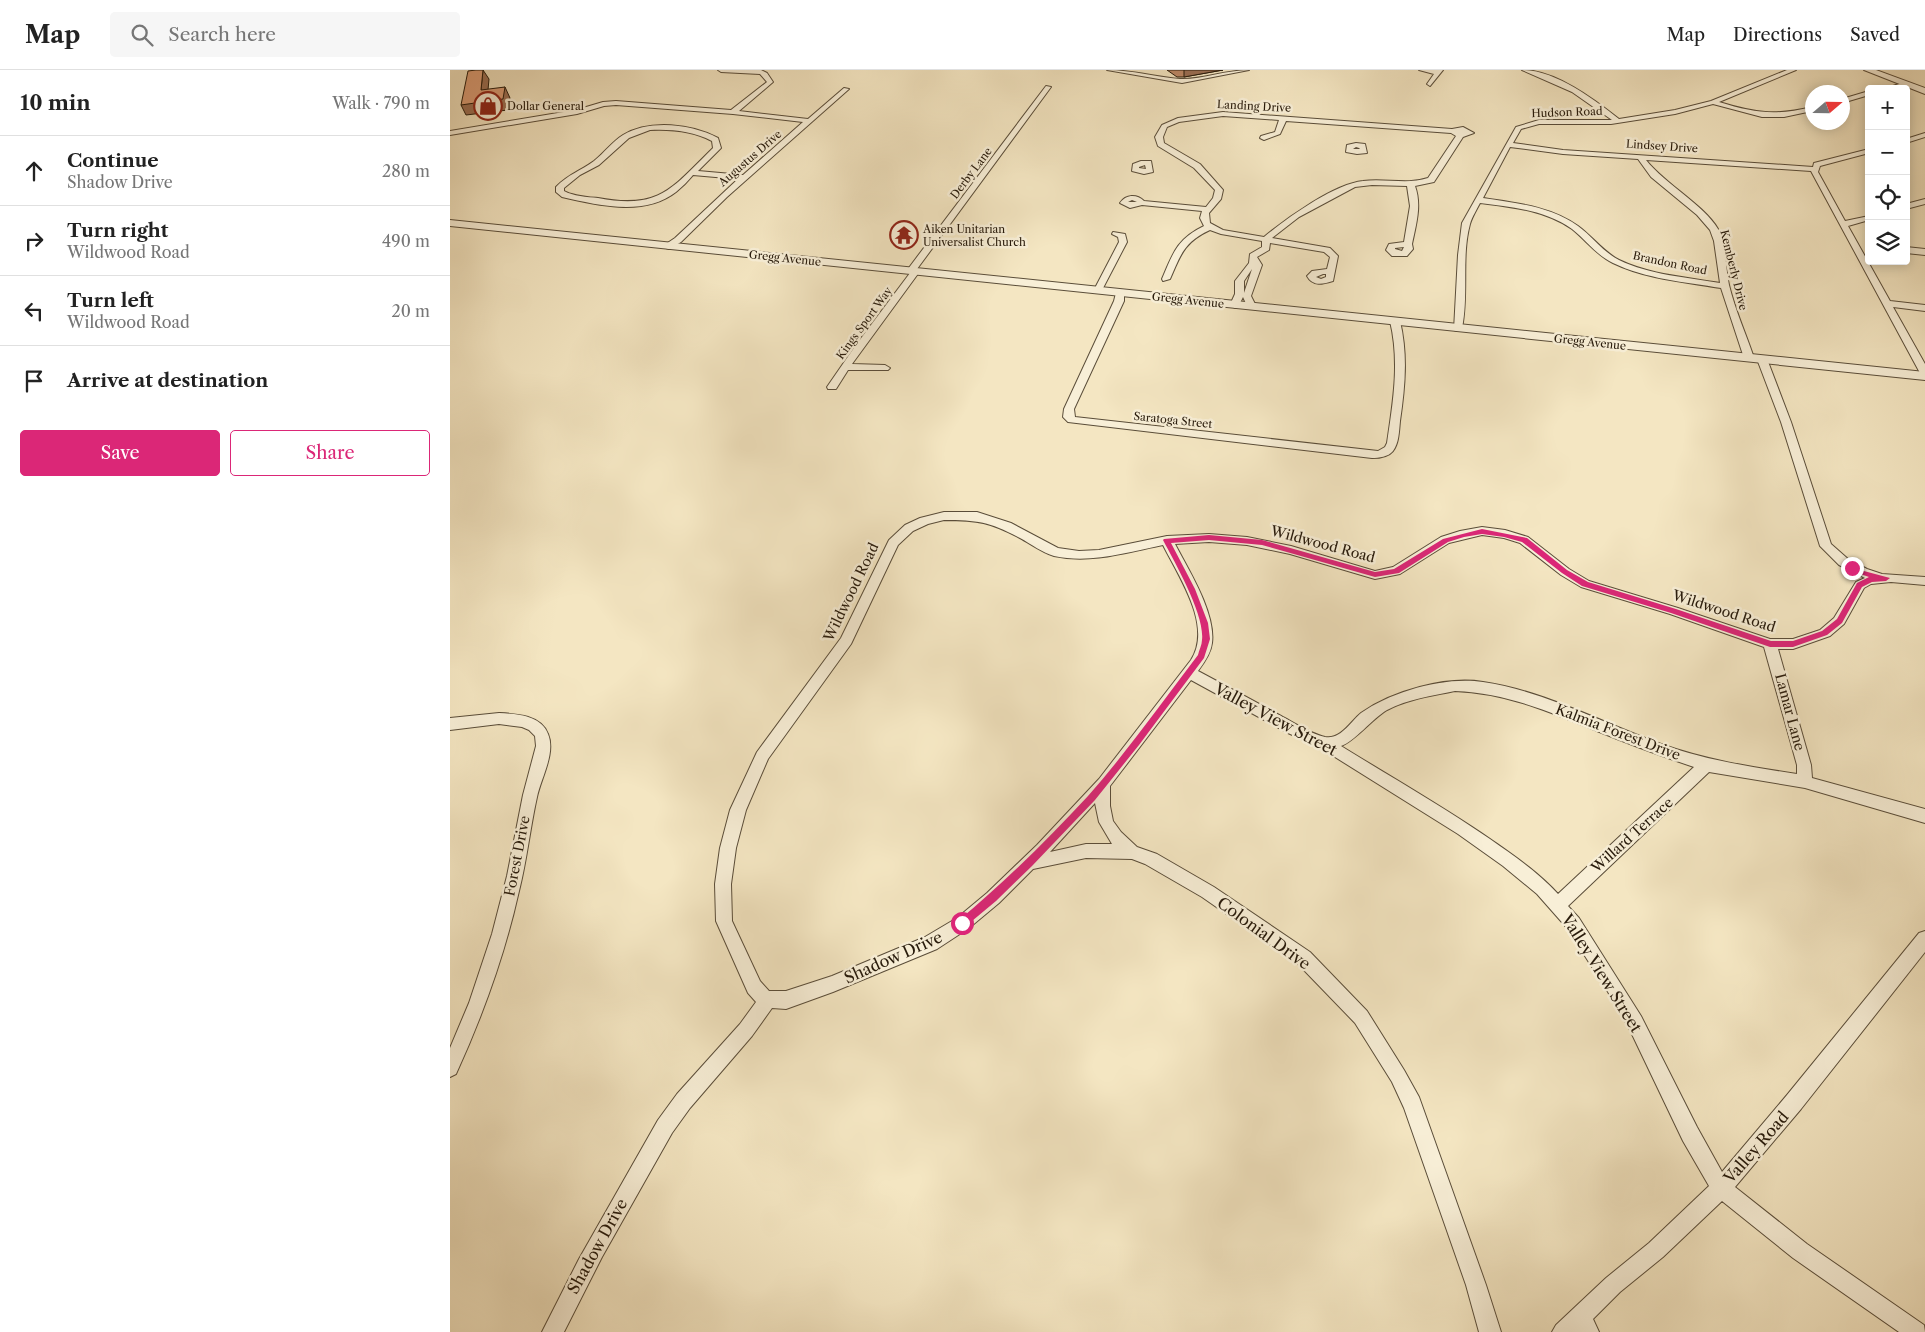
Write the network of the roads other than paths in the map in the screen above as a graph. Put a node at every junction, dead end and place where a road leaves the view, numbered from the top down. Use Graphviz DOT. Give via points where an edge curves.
graph roads {
  1 [pos="721,70"];
  2 [pos="1110,70"];
  3 [pos="1246,70"];
  4 [pos="1422,70"];
  5 [pos="1525,70"];
  6 [pos="1793,70"];
  7 [pos="1868,70"];
  8 [pos="1439,71"];
  9 [pos="1430,84"];
  10 [pos="1905,84"];
  11 [pos="1901,85"];
  12 [pos="1048,87"];
  13 [pos="846,88"];
  14 [pos="1925,92"];
  15 [pos="1865,95"];
  16 [pos="1850,99"];
  17 [pos="1713,102"];
  18 [pos="1805,111"];
  19 [pos="733,112"];
  20 [pos="1283,119"];
  21 [pos="810,121"];
  22 [pos="1618,121"];
  23 [pos="1372,126"];
  24 [pos="450,132"];
  25 [pos="1925,135"];
  26 [pos="1264,138"];
  27 [pos="1910,139"];
  28 [pos="1360,145"];
  29 [pos="1509,145"];
  30 [pos="1865,152"];
  31 [pos="1639,156"];
  32 [pos="1814,169"];
  33 [pos="691,174"];
  34 [pos="744,177"];
  35 [pos="1410,184"];
  36 [pos="1478,200"];
  37 [pos="1925,201"];
  38 [pos="1142,203"];
  39 [pos="1910,206"];
  40 [pos="1206,209"];
  41 [pos="1865,219"];
  42 [pos="450,223"];
  43 [pos="1844,224"];
  44 [pos="1209,227"];
  45 [pos="1116,234"];
  46 [pos="1266,239"];
  47 [pos="1408,244"];
  48 [pos="1855,245"];
  49 [pos="669,246"];
  50 [pos="1865,246"];
  51 [pos="1910,250"];
  52 [pos="1925,252"];
  53 [pos="1252,256"];
  54 [pos="913,271"];
  55 [pos="1331,272"];
  56 [pos="1166,279"];
  57 [pos="1725,286"];
  58 [pos="1098,290"];
  59 [pos="1120,293"];
  60 [pos="1888,304"];
  61 [pos="1235,305"];
  62 [pos="1251,306"];
  63 [pos="1925,308"];
  64 [pos="1394,321"];
  65 [pos="1457,328"];
  66 [pos="1749,358"];
  67 [pos="1762,360"];
  68 [pos="846,367"];
  69 [pos="884,368"];
  70 [pos="1925,375"];
  71 [pos="832,387"];
  72 [pos="1167,540"];
  73 [pos="1886,578"];
  74 [pos="1925,580"];
  75 [pos="1770,644"];
  76 [pos="1189,672"];
  77 [pos="450,724"];
  78 [pos="1324,742"];
  79 [pos="1706,765"];
  80 [pos="1805,782"];
  81 [pos="1104,783"];
  82 [pos="1925,816"];
  83 [pos="1132,852"];
  84 [pos="1029,863"];
  85 [pos="1559,905"];
  86 [pos="1924,942"];
  87 [pos="768,999"];
  88 [pos="450,1068"];
  89 [pos="1721,1188"];
  90 [pos="1584,1324"];
  91 [pos="553,1332"];
  92 [pos="1490,1332"];
  93 [pos="1563,1332"];
  94 [pos="1917,1332"];
  1 -- 19 [label="street" via="760,72 770,82"];
  2 -- 3 [label="street" via="1182,81"];
  4 -- 8 [label="street"];
  5 -- 22 [label="street" via="1584,95"];
  6 -- 17 [label="street, Hudson Road"];
  7 -- 10 [label="street"];
  8 -- 9 [label="street"];
  10 -- 11 [label="street"];
  10 -- 14 [label="street"];
  12 -- 54 [label="street, Derby Lane"];
  13 -- 21 [label="street, Augustus Drive"];
  15 -- 16 [label="street"];
  17 -- 18 [label="street" via="1765,116"];
  17 -- 22 [label="street, Hudson Road"];
  19 -- 21 [label="street"];
  19 -- 24 [label="street" via="616,103"];
  20 -- 23 [label="street, Landing Drive"];
  20 -- 26 [label="street" via="1278,133"];
  20 -- 40 [label="street, Landing Drive" via="1217,114 1173,121 1164,126 1159,137 1161,144 1172,155 1197,166 1219,190 1217,200"];
  21 -- 34 [label="street, Augustus Drive"];
  22 -- 29 [label="street, Hudson Road" via="1527,125 1518,128"];
  23 -- 28 [label="street"];
  23 -- 35 [label="street, Landing Drive" via="1456,133 1433,178"];
  25 -- 27 [label="street"];
  29 -- 31 [label="street, Lindsey Drive"];
  29 -- 36 [label="street, Hudson Road"];
  30 -- 32 [label="street" via="1817,165"];
  31 -- 32 [label="street, Lindsey Drive"];
  31 -- 57 [label="street, Kemberly Drive" via="1661,183 1710,224 1718,241"];
  32 -- 43 [label="street"];
  33 -- 33 [label="street" via="716,150 715,140 683,130 649,128 626,136 560,189 562,194 574,197 633,205 662,198"];
  33 -- 34 [label="street"];
  34 -- 49 [label="street, Augustus Drive"];
  35 -- 46 [label="street, Landing Drive" via="1353,185 1296,215"];
  35 -- 47 [label="street" via="1414,207"];
  36 -- 57 [label="street, Brandon Road" via="1558,217 1583,233 1604,254 1622,264"];
  36 -- 65 [label="street, Hudson Road" via="1466,223"];
  37 -- 39 [label="street"];
  38 -- 40 [label="street"];
  40 -- 44 [label="street" via="1204,218"];
  41 -- 43 [label="street"];
  42 -- 49 [label="street, Gregg Avenue"];
  43 -- 48 [label="street"];
  44 -- 46 [label="street" via="1236,236"];
  44 -- 56 [label="street" via="1178,248"];
  45 -- 58 [label="street" via="1122,236 1123,242"];
  46 -- 53 [label="street, Landing Drive" via="1266,248"];
  46 -- 55 [label="street" via="1327,250 1334,258"];
  48 -- 50 [label="street"];
  48 -- 60 [label="street"];
  49 -- 54 [label="street, Gregg Avenue"];
  51 -- 52 [label="street"];
  53 -- 61 [label="street, Landing Drive" via="1253,264 1239,279 1239,296"];
  53 -- 62 [label="street" via="1258,265 1247,296"];
  54 -- 58 [label="street, Gregg Avenue"];
  54 -- 68 [label="street, Kings Sport Way"];
  57 -- 66 [label="street, Kemberly Drive"];
  58 -- 59 [label="street, Gregg Avenue"];
  59 -- 61 [label="street, Gregg Avenue"];
  59 -- 64 [label="street, Saratoga Street" via="1069,409 1068,417 1072,420 1378,455 1388,451 1394,430 1400,339"];
  60 -- 63 [label="street"];
  60 -- 70 [label="street"];
  61 -- 62 [label="street, Gregg Avenue"];
  62 -- 64 [label="street, Gregg Avenue"];
  64 -- 65 [label="street, Gregg Avenue"];
  65 -- 66 [label="street, Gregg Avenue"];
  66 -- 67 [label="street, Gregg Avenue"];
  67 -- 70 [label="street, Gregg Avenue"];
  67 -- 73 [label="street" via="1786,422 1826,546 1836,558 1852,568"];
  68 -- 69 [label="street"];
  68 -- 71 [label="street, Kings Sport Way"];
  72 -- 75 [label="street, Wildwood Road" via="1209,538 1262,543 1375,575 1396,571 1445,540 1482,531 1504,534 1524,540 1564,572 1585,584"];
  72 -- 76 [label="street, Shadow Drive" via="1191,589 1206,631 1201,656"];
  72 -- 87 [label="street, Wildwood Road" via="1099,554 1069,554 1055,552 998,522 963,515 924,521 897,538 846,642 773,739 753,773 738,810 725,866 724,921 754,987"];
  73 -- 74 [label="street"];
  73 -- 75 [label="street, Wildwood Road" via="1871,579 1860,585 1839,621 1825,633 1793,644"];
  75 -- 80 [label="street, Lamar Lane" via="1804,765"];
  76 -- 78 [label="street, Valley View Street" via="1277,721"];
  76 -- 81 [label="street, Shadow Drive"];
  77 -- 88 [label="street, Forest Drive" via="517,720 538,728 544,740 500,932 473,1015"];
  78 -- 79 [label="street, Kalmia Forest Drive" via="1343,740 1365,718 1406,696 1470,686 1496,689 1540,702"];
  78 -- 85 [label="street, Valley View Street" via="1502,856 1527,874"];
  79 -- 80 [label="street, Kalmia Forest Drive"];
  79 -- 85 [label="street, Willard Terrace"];
  80 -- 82 [label="street, Kalmia Forest Drive"];
  81 -- 83 [label="street" via="1101,802 1104,821"];
  81 -- 84 [label="street, Shadow Drive"];
  83 -- 84 [label="street, Colonial Drive" via="1086,851"];
  83 -- 92 [label="street, Colonial Drive" via="1195,884 1304,958 1361,1017 1412,1104"];
  84 -- 87 [label="street, Shadow Drive" via="993,898 931,943 833,984 786,1000"];
  85 -- 89 [label="street, Valley View Street" via="1635,1022 1690,1134"];
  86 -- 89 [label="street, Valley Road"];
  87 -- 91 [label="street, Shadow Drive" via="744,1035 690,1092 670,1119 575,1284"];
  89 -- 90 [label="street, Valley Road"];
  89 -- 94 [label="street, Valley View Street" via="1800,1251"];
  90 -- 93 [label="street, Valley Road"];
}
